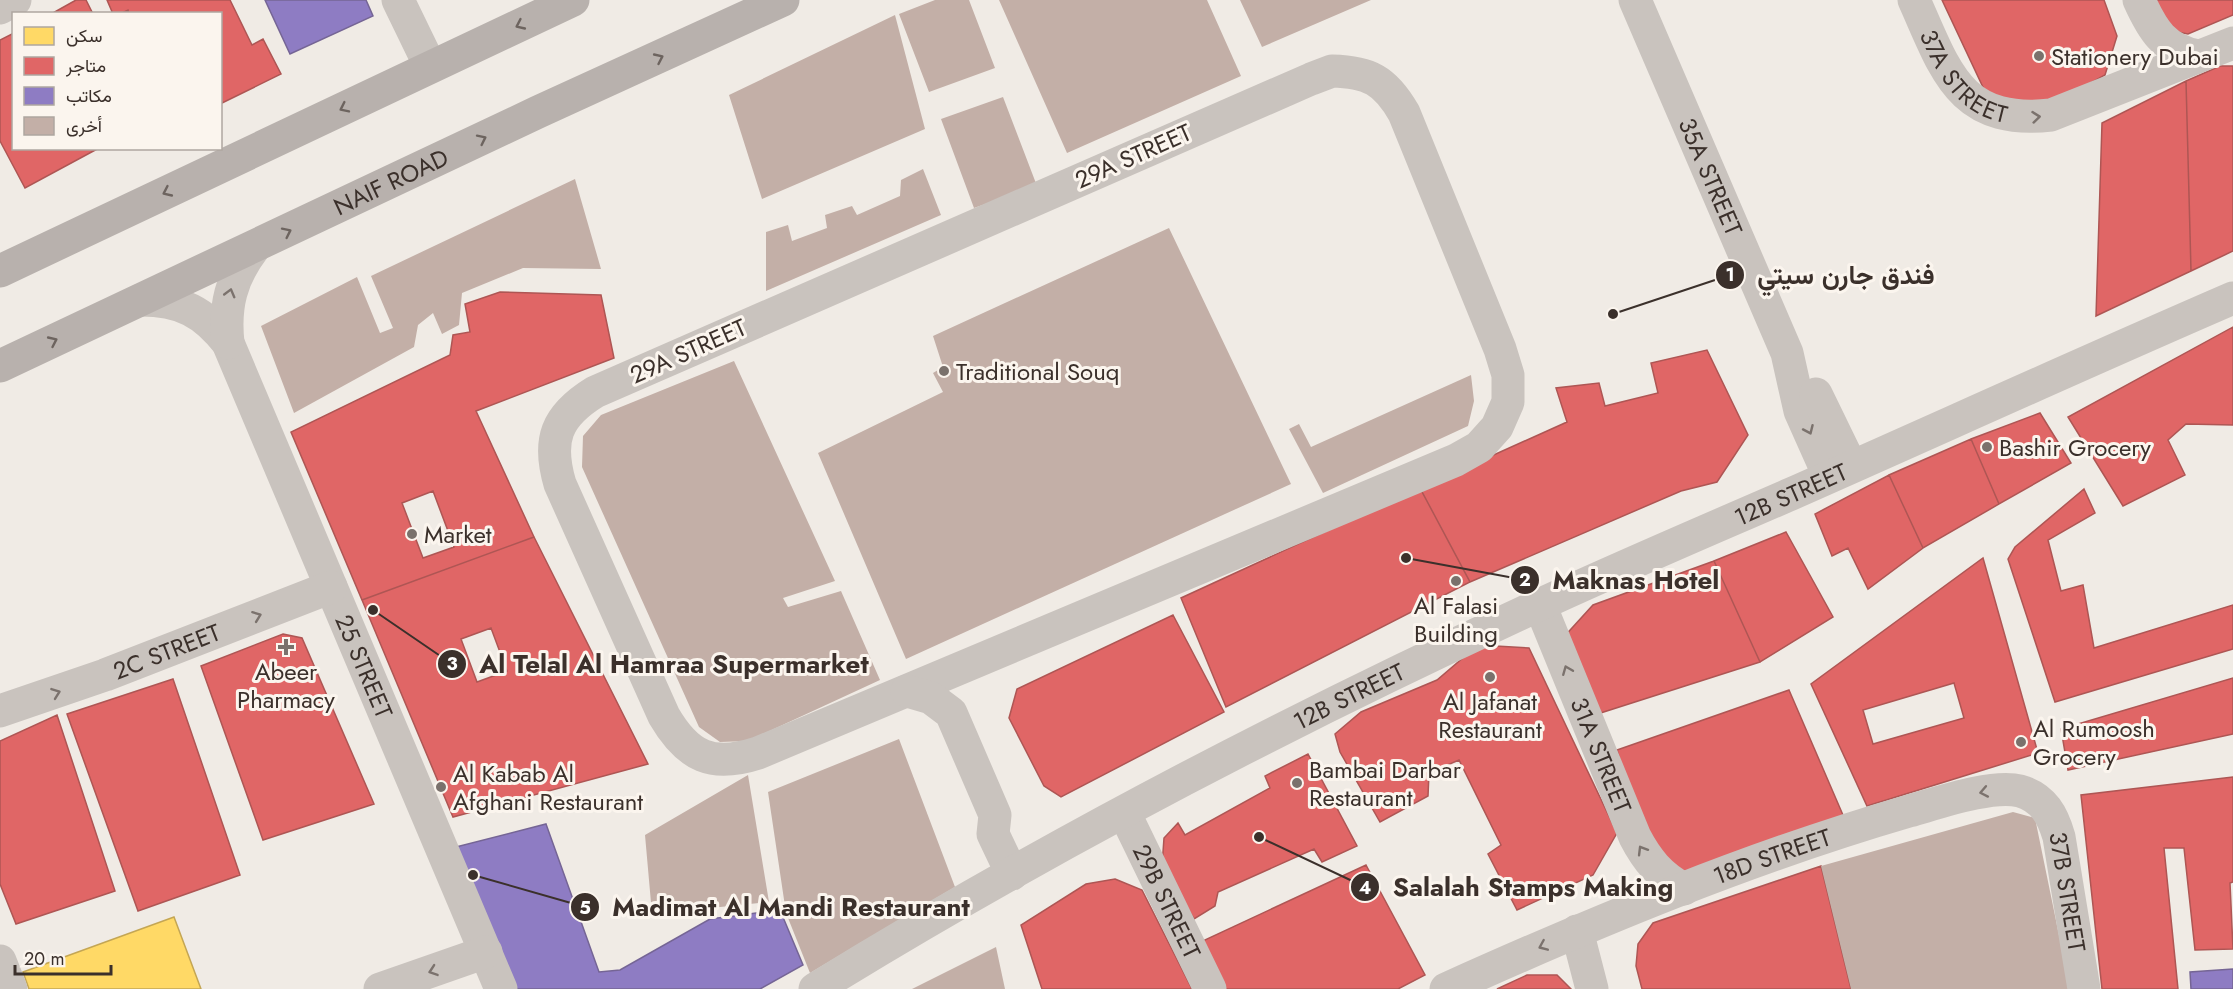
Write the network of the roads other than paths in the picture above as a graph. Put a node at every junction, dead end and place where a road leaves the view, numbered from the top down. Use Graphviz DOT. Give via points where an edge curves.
graph roads {
  1 [pos="15,0"];
  2 [pos="398,0"];
  3 [pos="573,0"];
  4 [pos="783,0"];
  5 [pos="1635,0"];
  6 [pos="1914,0"];
  7 [pos="0,8"];
  8 [pos="2145,13"];
  9 [pos="2233,43"];
  10 [pos="2198,56"];
  11 [pos="430,66"];
  12 [pos="2136,81"];
  13 [pos="88,230"];
  14 [pos="254,248"];
  15 [pos="0,271"];
  16 [pos="0,296"];
  17 [pos="2233,298"];
  18 [pos="141,300"];
  19 [pos="228,344"];
  20 [pos="0,366"];
  21 [pos="1840,471"];
  22 [pos="331,586"];
  23 [pos="1540,604"];
  24 [pos="966,666"];
  25 [pos="907,691"];
  26 [pos="0,711"];
  27 [pos="951,713"];
  28 [pos="2040,800"];
  29 [pos="1124,812"];
  30 [pos="1021,869"];
  31 [pos="1684,889"];
  32 [pos="1577,931"];
  33 [pos="486,952"];
  34 [pos="0,961"];
  35 [pos="11,989"];
  36 [pos="380,989"];
  37 [pos="501,989"];
  38 [pos="815,989"];
  39 [pos="1210,989"];
  40 [pos="1446,989"];
  41 [pos="1592,989"];
  42 [pos="2084,989"];
  1 -- 7 [label="street"];
  2 -- 11 [label="street"];
  3 -- 11 [label="main road, one-way"];
  14 -- 4 [label="main road, NAIF ROAD, one-way"];
  5 -- 21 [label="street, 35A STREET" via="1787,354 1800,411"];
  6 -- 12 [label="street, 37A STREET, one-way" via="1957,85 1976,102 1999,114 2025,118 2051,115"];
  8 -- 10 [label="street" via="2161,38"];
  8 -- 12 [label="street" via="2148,54"];
  9 -- 10 [label="street, 37A STREET"];
  10 -- 12 [label="street, 37A STREET"];
  11 -- 13 [label="main road, one-way"];
  13 -- 15 [label="main road"];
  13 -- 16 [label="main road" via="35,277"];
  14 -- 18 [label="main road, NAIF ROAD"];
  19 -- 14 [label="street, 25 STREET, one-way" via="230,292"];
  17 -- 21 [label="street, 12B STREET"];
  18 -- 19 [label="street, 25 STREET" via="162,300 200,314"];
  20 -- 18 [label="main road, NAIF ROAD, one-way"];
  19 -- 22 [label="street, 25 STREET"];
  21 -- 23 [label="street, 12B STREET"];
  26 -- 22 [label="street, 2C STREET, one-way" via="105,675"];
  22 -- 33 [label="street, 25 STREET"];
  23 -- 29 [label="street, 12B STREET" via="1305,718"];
  31 -- 23 [label="street, 31A STREET, one-way" via="1654,868 1635,837"];
  24 -- 25 [label="street, 29A STREET"];
  24 -- 25 [label="street, 29A STREET" via="1455,460 1479,447 1497,427 1508,402 1508,375 1500,349 1404,112 1393,93 1376,79 1332,71 1311,79 595,392 576,404 562,420 554,441 554,463 560,484 664,716 676,736 693,751 714,759 737,760"];
  24 -- 27 [label="street"];
  25 -- 27 [label="street" via="931,698"];
  27 -- 30 [label="street" via="995,815 993,834"];
  28 -- 31 [label="street, 18D STREET, one-way" via="2021,791 1980,792 1857,826"];
  28 -- 42 [label="street, 37B STREET" via="2054,817 2059,837"];
  29 -- 30 [label="street, 12B STREET"];
  29 -- 39 [label="street, 29B STREET"];
  30 -- 38 [label="street, 12B STREET"];
  31 -- 32 [label="street, 18D STREET"];
  32 -- 40 [label="street, 18D STREET, one-way"];
  32 -- 41 [label="street"];
  33 -- 36 [label="street, one-way"];
  33 -- 37 [label="street, 25 STREET"];
  34 -- 35 [label="street"];
}
